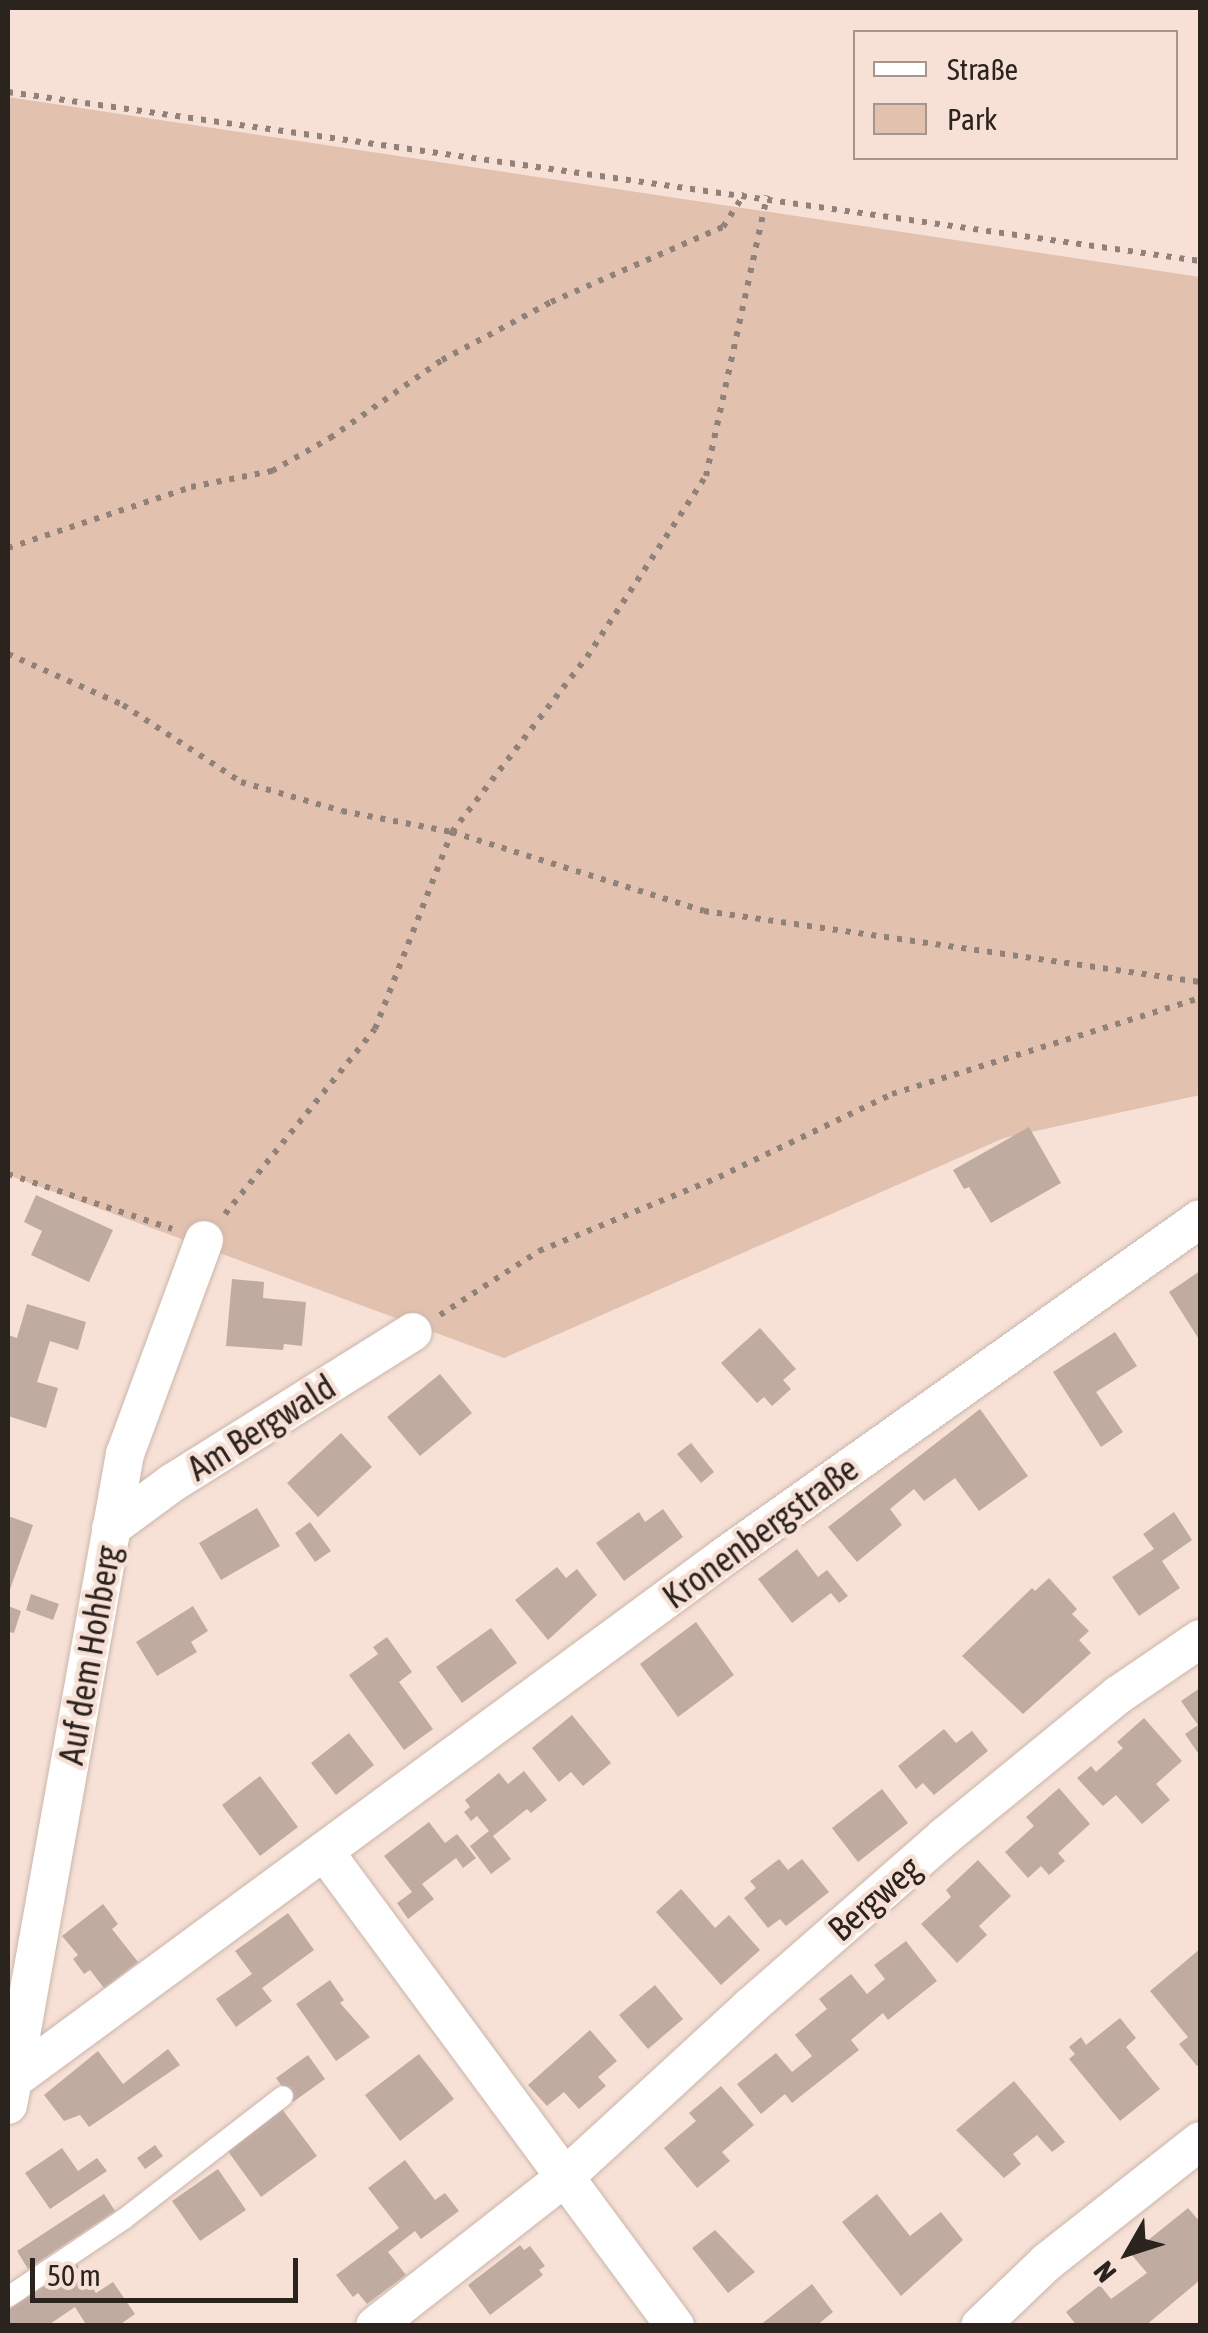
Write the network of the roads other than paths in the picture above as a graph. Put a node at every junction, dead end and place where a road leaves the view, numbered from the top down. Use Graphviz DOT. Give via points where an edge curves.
graph roads {
  1 [pos="1200,1220"];
  2 [pos="204,1240"];
  3 [pos="414,1332"];
  4 [pos="111,1528"];
  5 [pos="1200,1639"];
  6 [pos="324,1851"];
  7 [pos="9,2088"];
  8 [pos="283,2096"];
  9 [pos="1200,2141"];
  10 [pos="564,2178"];
  11 [pos="8,2297"];
  12 [pos="375,2326"];
  13 [pos="675,2326"];
  14 [pos="980,2326"];
  1 -- 6 [label="street, Kronenbergstraße"];
  2 -- 4 [label="street, Auf dem Hohberg" via="124,1454"];
  3 -- 4 [label="street, Am Bergwald"];
  4 -- 7 [label="street, Auf dem Hohberg"];
  5 -- 10 [label="street, Bergweg" via="1118,1696 944,1837"];
  6 -- 7 [label="street, Kronenbergstraße"];
  6 -- 10 [label="street"];
  8 -- 11 [label="lane"];
  9 -- 14 [label="street" via="1048,2262"];
  10 -- 12 [label="street, Bergweg"];
  10 -- 13 [label="street"];
}
